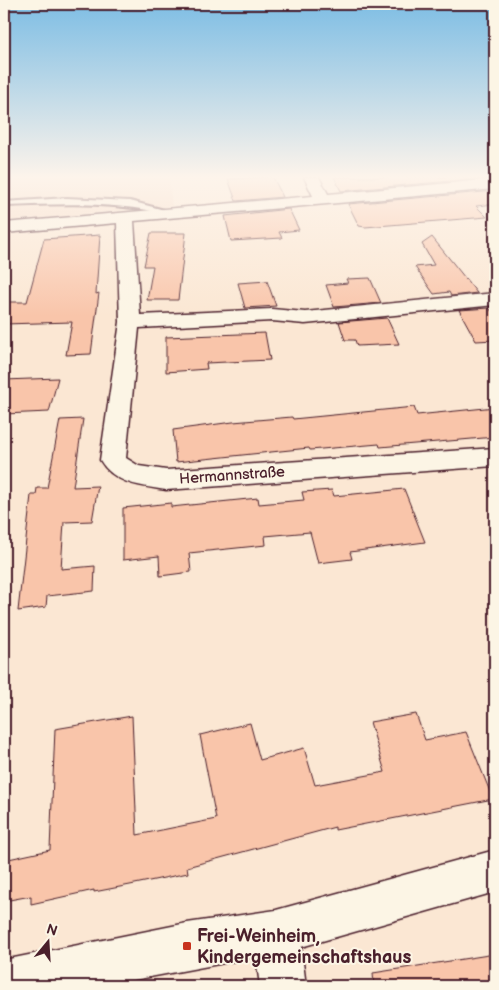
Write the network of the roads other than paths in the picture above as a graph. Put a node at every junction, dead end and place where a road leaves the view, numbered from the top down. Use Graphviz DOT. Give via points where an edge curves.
graph roads {
  1 [pos="57,223"];
  2 [pos="125,223"];
  3 [pos="4,228"];
  4 [pos="495,299"];
  5 [pos="130,322"];
  6 [pos="495,457"];
  7 [pos="495,871"];
  8 [pos="276,932"];
  9 [pos="4,983"];
  10 [pos="283,986"];
  1 -- 3 [label="street"];
  2 -- 5 [label="street, Hermannstraße"];
  4 -- 5 [label="street" via="305,318 272,315"];
  5 -- 6 [label="street, Hermannstraße" via="114,460 120,469 137,476 166,480"];
  7 -- 8 [label="street"];
  8 -- 9 [label="street" via="186,946"];
  8 -- 10 [label="street"];
}
